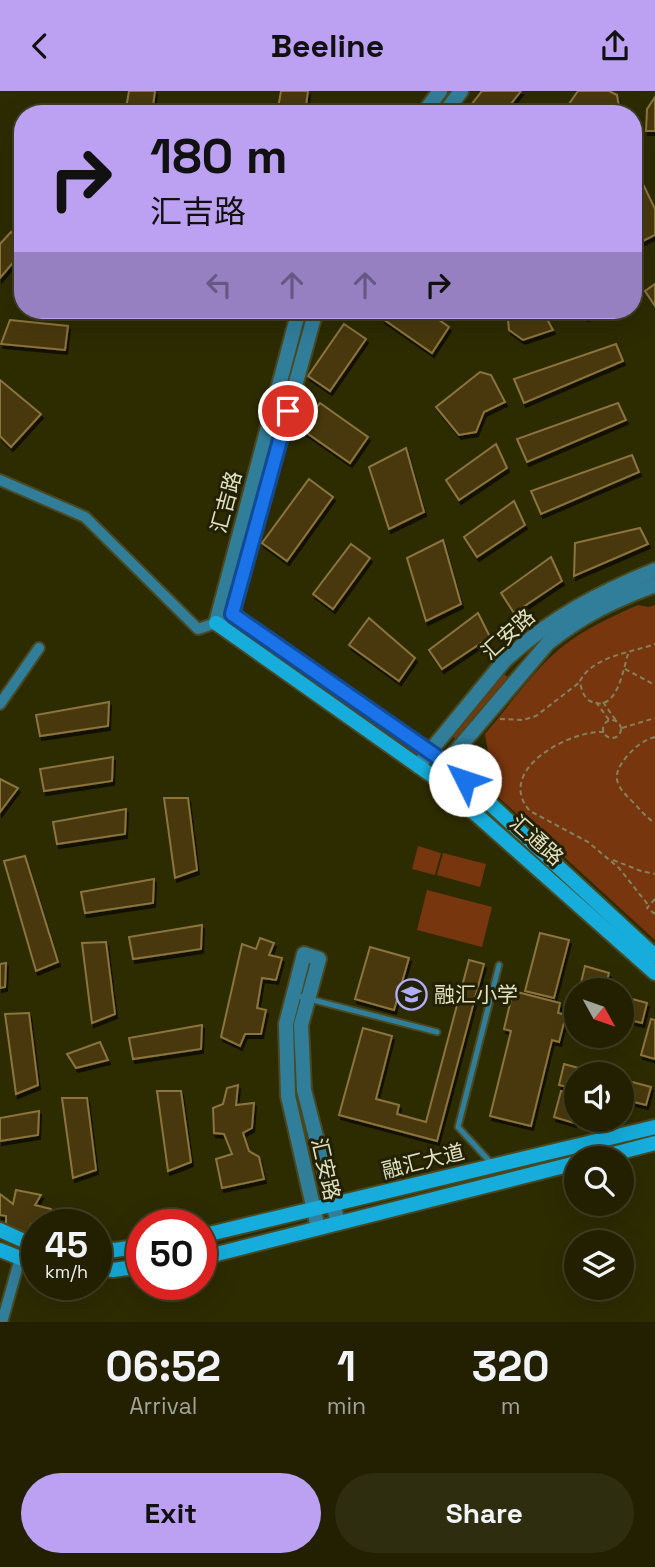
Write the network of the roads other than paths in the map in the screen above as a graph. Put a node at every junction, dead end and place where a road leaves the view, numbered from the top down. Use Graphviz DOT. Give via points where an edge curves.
graph roads {
  1 [pos="297,319"];
  2 [pos="314,319"];
  3 [pos="0,481"];
  4 [pos="655,570"];
  5 [pos="655,585"];
  6 [pos="637,591"];
  7 [pos="655,592"];
  8 [pos="232,614"];
  9 [pos="216,623"];
  10 [pos="39,648"];
  11 [pos="0,704"];
  12 [pos="429,751"];
  13 [pos="446,763"];
  14 [pos="418,766"];
  15 [pos="434,777"];
  16 [pos="655,955"];
  17 [pos="312,957"];
  18 [pos="499,965"];
  19 [pos="655,973"];
  20 [pos="301,997"];
  21 [pos="437,1032"];
  22 [pos="655,1127"];
  23 [pos="655,1143"];
  24 [pos="634,1149"];
  25 [pos="494,1166"];
  26 [pos="564,1166"];
  27 [pos="333,1205"];
  28 [pos="314,1209"];
  29 [pos="338,1223"];
  30 [pos="318,1229"];
  31 [pos="0,1230"];
  32 [pos="217,1232"];
  33 [pos="21,1240"];
  34 [pos="0,1250"];
  35 [pos="217,1254"];
  36 [pos="20,1258"];
  37 [pos="2,1322"];
  1 -- 9 [label="street, 汇吉路"];
  2 -- 8 [label="street, 汇吉路"];
  3 -- 9 [label="street" via="85,517 198,629"];
  4 -- 12 [label="street, 汇安路" via="606,589 522,645"];
  5 -- 6 [label="street, 汇安路"];
  6 -- 7 [label="lane"];
  6 -- 13 [label="street, 汇安路" via="609,602 548,643"];
  8 -- 9 [label="street"];
  8 -- 12 [label="main road, 汇通路"];
  9 -- 14 [label="main road, 汇通路"];
  10 -- 11 [label="street"];
  12 -- 13 [label="main road, 汇通路"];
  12 -- 14 [label="street, 汇安路"];
  13 -- 15 [label="street, 汇安路"];
  13 -- 16 [label="main road, 汇通路"];
  14 -- 15 [label="main road, 汇通路"];
  15 -- 19 [label="main road, 汇通路"];
  17 -- 20 [label="street, 汇安路"];
  18 -- 25 [label="lane" via="458,1127"];
  20 -- 21 [label="lane"];
  20 -- 27 [label="street, 汇安路" via="304,1090"];
  20 -- 28 [label="street, 汇安路" via="286,1024 288,1096"];
  22 -- 25 [label="main road, 融汇大道"];
  23 -- 24 [label="main road"];
  25 -- 27 [label="main road, 融汇大道"];
  26 -- 29 [label="main road, 融汇大道"];
  27 -- 28 [label="main road, 融汇大道"];
  27 -- 29 [label="street, 汇安路"];
  28 -- 30 [label="street, 汇安路"];
  28 -- 32 [label="main road, 融汇大道"];
  29 -- 30 [label="main road, 融汇大道"];
  30 -- 35 [label="main road, 融汇大道"];
  31 -- 33 [label="main road"];
  34 -- 36 [label="main road"];
  36 -- 37 [label="street"];
}
